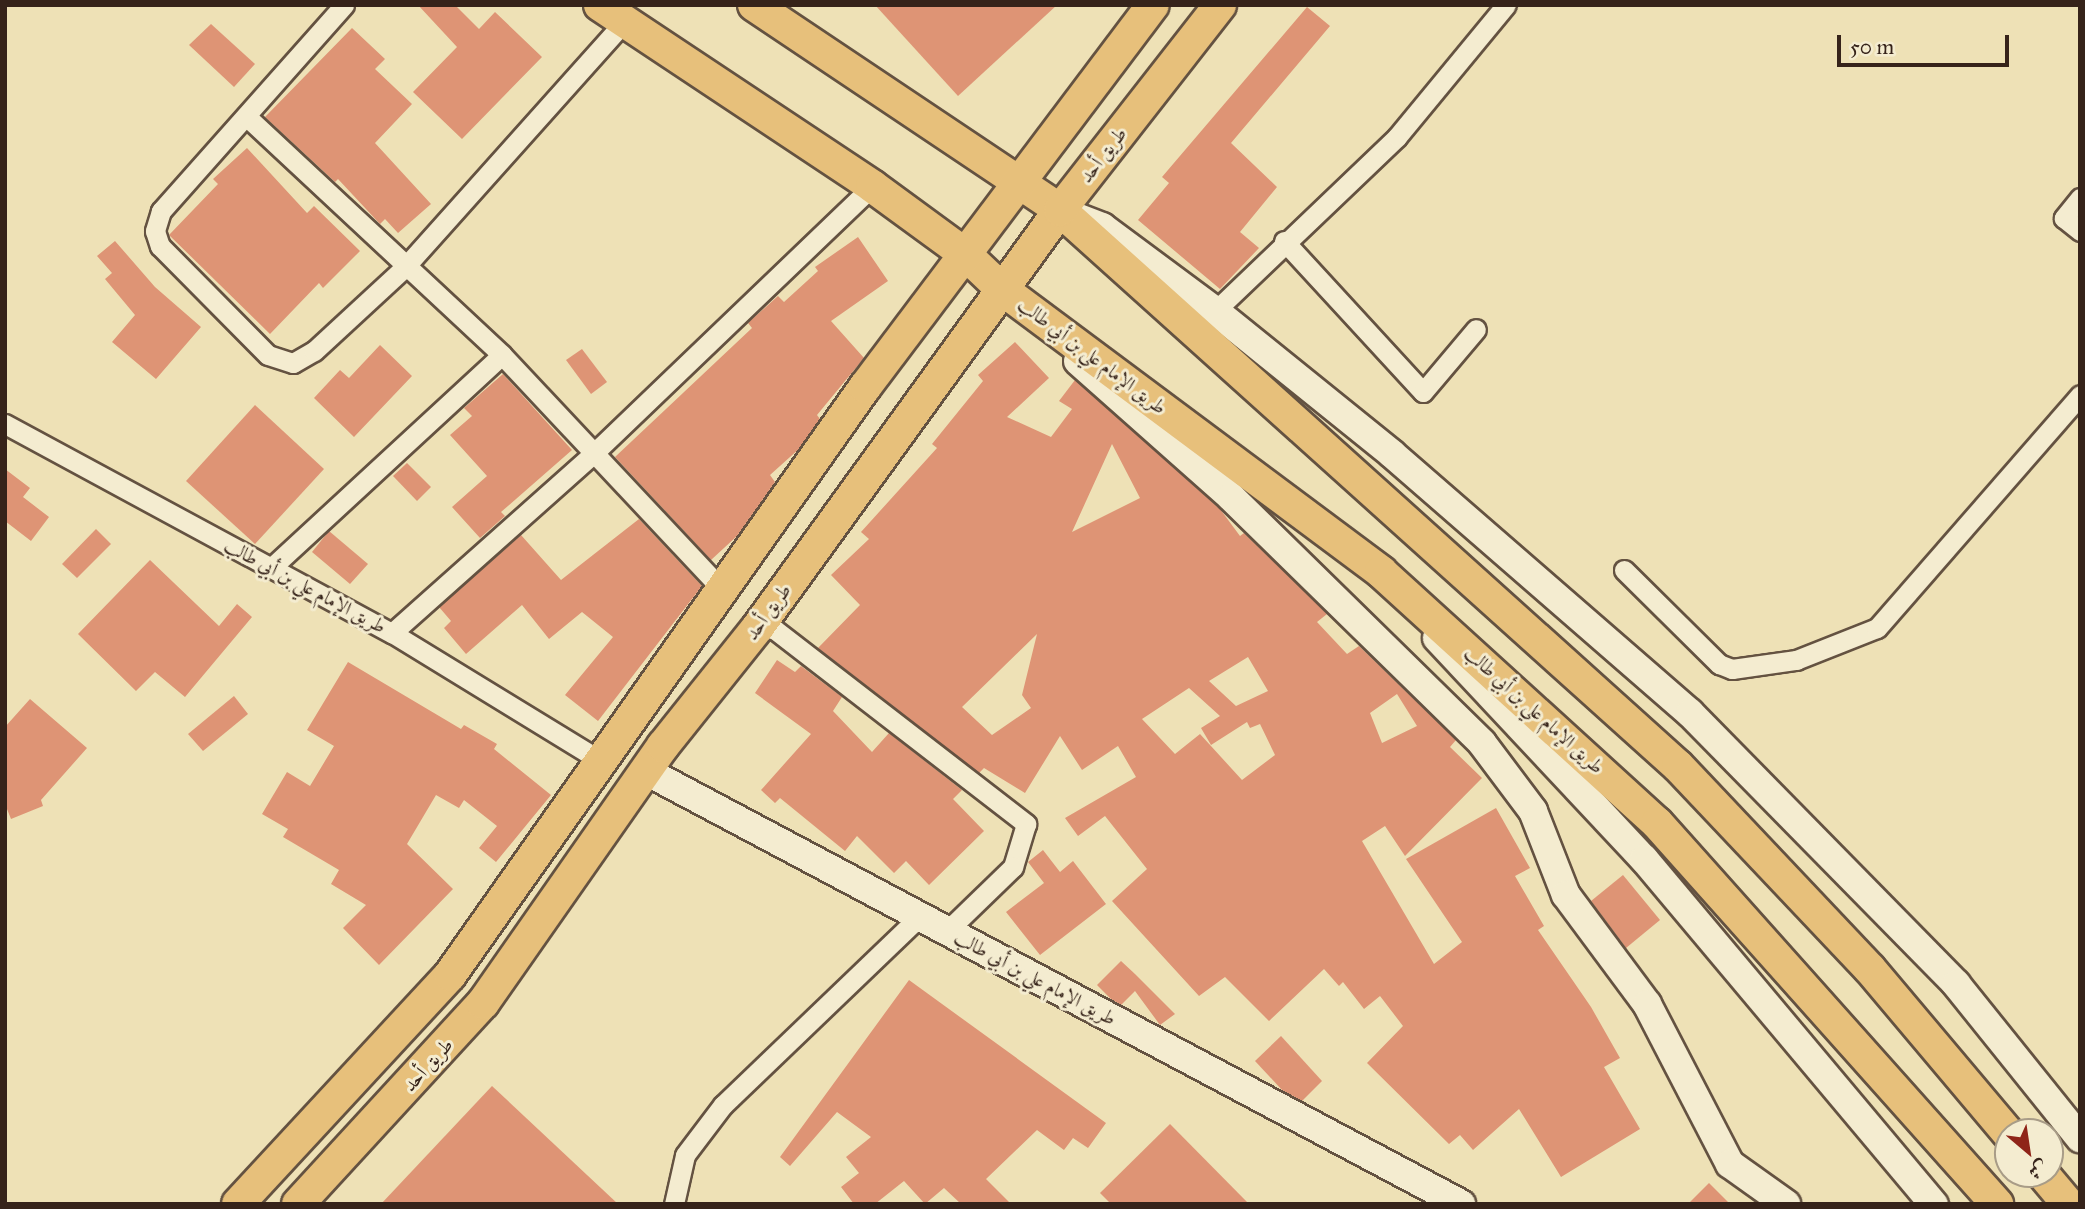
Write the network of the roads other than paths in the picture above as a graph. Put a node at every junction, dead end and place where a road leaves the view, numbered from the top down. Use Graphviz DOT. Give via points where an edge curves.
graph roads {
  1 [pos="344,5"];
  2 [pos="754,5"];
  3 [pos="1153,5"];
  4 [pos="1220,5"];
  5 [pos="1506,5"];
  6 [pos="611,14"];
  7 [pos="246,116"];
  8 [pos="1017,180"];
  9 [pos="872,186"];
  10 [pos="2080,198"];
  11 [pos="1060,210"];
  12 [pos="2080,231"];
  13 [pos="1284,241"];
  14 [pos="965,254"];
  15 [pos="405,267"];
  16 [pos="1003,290"];
  17 [pos="1215,311"];
  18 [pos="1476,329"];
  19 [pos="502,355"];
  20 [pos="2080,395"];
  21 [pos="5,424"];
  22 [pos="594,453"];
  23 [pos="271,568"];
  24 [pos="1624,570"];
  25 [pos="1381,572"];
  26 [pos="721,588"];
  27 [pos="758,627"];
  28 [pos="392,633"];
  29 [pos="598,760"];
  30 [pos="646,771"];
  31 [pos="920,916"];
  32 [pos="947,931"];
  33 [pos="1995,1118"];
  34 [pos="2080,1138"];
  35 [pos="2055,1188"];
  36 [pos="238,1204"];
  37 [pos="298,1204"];
  38 [pos="674,1204"];
  39 [pos="1461,1204"];
  40 [pos="1786,1204"];
  41 [pos="1934,1204"];
  42 [pos="1997,1204"];
  43 [pos="2068,1204"];
  1 -- 7 [label="street"];
  2 -- 8 [label="main road"];
  3 -- 8 [label="main road"];
  4 -- 11 [label="main road, طريق أحد"];
  5 -- 13 [label="street" via="1397,137"];
  6 -- 9 [label="main road, طريق الإمام علي بن أبي طالب"];
  6 -- 15 [label="street"];
  7 -- 15 [label="street"];
  7 -- 15 [label="street" via="161,211 155,231 160,246 268,355 293,363 314,351"];
  8 -- 11 [label="main road"];
  8 -- 14 [label="main road"];
  9 -- 14 [label="main road, طريق الإمام علي بن أبي طالب"];
  9 -- 22 [label="street"];
  10 -- 12 [label="street" via="2064,218"];
  11 -- 16 [label="main road, طريق أحد"];
  11 -- 17 [label="main road" via="1102,227"];
  11 -- 33 [label="main road" via="1678,766 1870,969"];
  13 -- 17 [label="street"];
  13 -- 18 [label="street" via="1423,392"];
  14 -- 16 [label="main road, طريق الإمام علي بن أبي طالب"];
  14 -- 26 [label="main road"];
  15 -- 19 [label="street"];
  16 -- 25 [label="main road, طريق الإمام علي بن أبي طالب"];
  16 -- 27 [label="main road, طريق أحد"];
  16 -- 40 [label="main road" via="1170,447 1231,497 1442,700 1533,811 1566,895 1647,1004 1730,1164"];
  17 -- 34 [label="main road" via="1392,454 1690,713 1956,984"];
  19 -- 22 [label="street"];
  19 -- 23 [label="street"];
  20 -- 24 [label="street" via="1877,628 1796,660 1732,669 1719,664"];
  21 -- 23 [label="street, طريق الإمام علي بن أبي طالب"];
  22 -- 26 [label="street"];
  22 -- 28 [label="street"];
  23 -- 28 [label="street, طريق الإمام علي بن أبي طالب"];
  25 -- 41 [label="main road" via="1478,685 1644,859"];
  25 -- 42 [label="main road, طريق الإمام علي بن أبي طالب" via="1657,823"];
  26 -- 29 [label="main road"];
  27 -- 30 [label="main road, طريق أحد"];
  27 -- 32 [label="street" via="774,629 1026,824 1013,867"];
  28 -- 29 [label="street, طريق الإمام علي بن أبي طالب"];
  29 -- 36 [label="main road" via="450,975"];
  30 -- 31 [label="main road, طريق الإمام علي بن أبي طالب"];
  30 -- 37 [label="main road, طريق أحد" via="483,1003"];
  31 -- 32 [label="main road, طريق الإمام علي بن أبي طالب"];
  31 -- 38 [label="street" via="723,1105 685,1155"];
  32 -- 39 [label="main road, طريق الإمام علي بن أبي طالب"];
  35 -- 43 [label="main road"];
}
